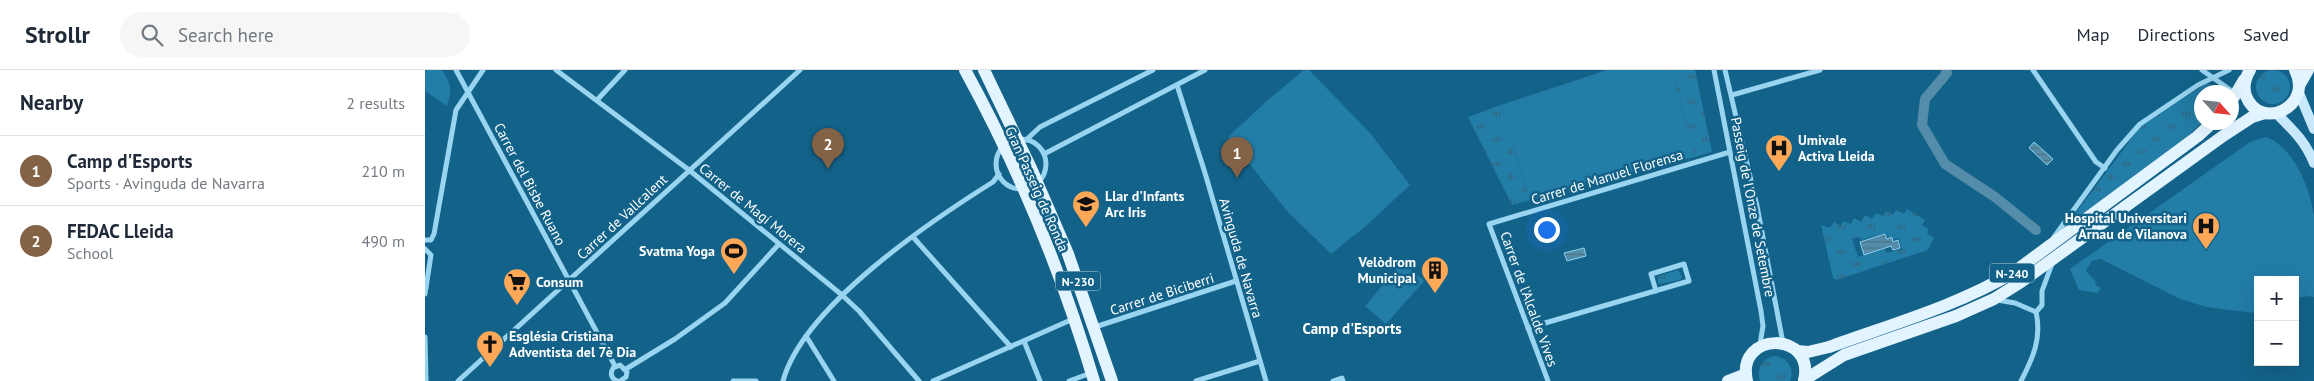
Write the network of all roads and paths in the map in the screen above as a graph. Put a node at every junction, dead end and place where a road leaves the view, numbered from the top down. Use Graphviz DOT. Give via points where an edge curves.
graph roads {
  1 [pos="456,70"];
  2 [pos="483,70"];
  3 [pos="556,70"];
  4 [pos="625,70"];
  5 [pos="800,70"];
  6 [pos="965,70"];
  7 [pos="984,70"];
  8 [pos="1153,70"];
  9 [pos="1205,70"];
  10 [pos="1714,70"];
  11 [pos="1725,70"];
  12 [pos="1820,70"];
  13 [pos="2033,70"];
  14 [pos="2202,70"];
  15 [pos="2228,70"];
  16 [pos="2295,70"];
  17 [pos="2309,70"];
  18 [pos="2248,74"];
  19 [pos="2212,78"];
  20 [pos="1177,85"];
  21 [pos="2220,85"];
  22 [pos="2299,88"];
  23 [pos="2239,89"];
  24 [pos="467,92"];
  25 [pos="1732,95"];
  26 [pos="597,100"];
  27 [pos="2239,100"];
  28 [pos="2252,105"];
  29 [pos="2270,113"];
  30 [pos="2314,129"];
  31 [pos="2204,130"];
  32 [pos="1021,140"];
  33 [pos="1003,147"];
  34 [pos="1731,152"];
  35 [pos="1044,154"];
  36 [pos="2314,164"];
  37 [pos="2105,168"];
  38 [pos="689,170"];
  39 [pos="999,174"];
  40 [pos="993,182"];
  41 [pos="1003,182"];
  42 [pos="1036,184"];
  43 [pos="1023,189"];
  44 [pos="1489,224"];
  45 [pos="913,236"];
  46 [pos="425,240"];
  47 [pos="779,244"];
  48 [pos="2051,244"];
  49 [pos="425,249"];
  50 [pos="2053,258"];
  51 [pos="569,281"];
  52 [pos="1236,282"];
  53 [pos="1656,291"];
  54 [pos="425,294"];
  55 [pos="842,295"];
  56 [pos="1994,299"];
  57 [pos="2036,312"];
  58 [pos="1074,318"];
  59 [pos="1095,327"];
  60 [pos="1528,328"];
  61 [pos="806,336"];
  62 [pos="425,337"];
  63 [pos="1024,341"];
  64 [pos="1783,343"];
  65 [pos="1011,347"];
  66 [pos="1758,348"];
  67 [pos="1797,351"];
  68 [pos="1260,361"];
  69 [pos="615,366"];
  70 [pos="626,369"];
  71 [pos="1093,377"];
  72 [pos="1747,377"];
  73 [pos="426,381"];
  74 [pos="458,381"];
  75 [pos="618,381"];
  76 [pos="733,381"];
  77 [pos="756,381"];
  78 [pos="783,381"];
  79 [pos="834,381"];
  80 [pos="919,381"];
  81 [pos="933,381"];
  82 [pos="1040,381"];
  83 [pos="1069,381"];
  84 [pos="1112,381"];
  85 [pos="1196,381"];
  86 [pos="1266,381"];
  87 [pos="1333,381"];
  88 [pos="1343,381"];
  89 [pos="1548,381"];
  90 [pos="1728,381"];
  91 [pos="1804,381"];
  92 [pos="2021,381"];
  1 -- 24 [label="street, Carrer del Bisbe Ruano"];
  2 -- 24 [label="street"];
  3 -- 26 [label="street, Carrer de Magí Morera"];
  4 -- 26 [label="street"];
  5 -- 38 [label="street, Carrer de Vallcalent"];
  6 -- 33 [label="main road, Gran Passeig de Ronda / N-230"];
  7 -- 32 [label="main road, Gran Passeig de Ronda / N-230"];
  8 -- 32 [label="street"];
  9 -- 20 [label="street"];
  10 -- 34 [label="street, Passeig de l'Onze de Setembre"];
  11 -- 25 [label="street, Passeig de l'Onze de Setembre"];
  12 -- 25 [label="street"];
  13 -- 37 [label="street" via="2096,162"];
  14 -- 19 [label="street"];
  15 -- 19 [label="street"];
  16 -- 22 [label="main road"];
  17 -- 22 [label="main road, N-240"];
  18 -- 23 [label="main road"];
  18 -- 28 [label="main road" via="2245,90"];
  19 -- 21 [label="street"];
  19 -- 37 [label="street" via="2140,124"];
  20 -- 35 [label="street"];
  20 -- 52 [label="street, Avinguda de Navarra"];
  22 -- 29 [label="main road, N-240" via="2292,105"];
  22 -- 30 [label="street"];
  24 -- 46 [label="street" via="455,110 434,234 431,240"];
  24 -- 51 [label="street, Carrer del Bisbe Ruano"];
  25 -- 64 [label="street, Passeig de l'Onze de Setembre"];
  26 -- 38 [label="street, Carrer de Magí Morera"];
  27 -- 28 [label="street"];
  28 -- 29 [label="main road"];
  29 -- 36 [label="street" via="2294,129 2309,150"];
  29 -- 50 [label="main road, N-240" via="2240,124"];
  31 -- 48 [label="main road, N-240"];
  32 -- 33 [label="street"];
  32 -- 35 [label="street" via="1034,143"];
  32 -- 42 [label="main road, Gran Passeig de Ronda / N-230"];
  33 -- 39 [label="street" via="996,162"];
  33 -- 43 [label="main road, Gran Passeig de Ronda / N-230"];
  34 -- 44 [label="street, Carrer de Manuel Florensa"];
  34 -- 66 [label="street, Passeig de l'Onze de Setembre" via="1762,315 1762,340"];
  35 -- 42 [label="street" via="1045,170"];
  37 -- 48 [label="street"];
  38 -- 47 [label="street, Carrer de Magí Morera"];
  38 -- 51 [label="street, Carrer de Vallcalent"];
  39 -- 40 [label="street"];
  39 -- 41 [label="street"];
  40 -- 41 [label="street"];
  40 -- 45 [label="street"];
  41 -- 43 [label="street"];
  42 -- 43 [label="street"];
  42 -- 59 [label="main road, Gran Passeig de Ronda / N-230" via="1068,254"];
  43 -- 58 [label="main road, Gran Passeig de Ronda / N-230"];
  44 -- 60 [label="street, Carrer de l'Alcalde Vives"];
  45 -- 55 [label="street"];
  45 -- 65 [label="street"];
  47 -- 55 [label="street, Carrer de Magí Morera"];
  47 -- 70 [label="street" via="725,303 675,340"];
  48 -- 67 [label="main road, N-240" via="2015,272 1968,297 1829,347"];
  49 -- 54 [label="street" via="431,255"];
  50 -- 56 [label="main road, N-240"];
  50 -- 57 [label="street" via="2042,290 2042,305"];
  51 -- 69 [label="street, Carrer del Bisbe Ruano"];
  51 -- 74 [label="street, Carrer de Vallcalent"];
  52 -- 59 [label="street, Carrer de Biciberri"];
  52 -- 68 [label="street, Avinguda de Navarra"];
  53 -- 53 [label="street" via="1689,281 1684,264 1651,274"];
  53 -- 60 [label="street"];
  55 -- 61 [label="street"];
  55 -- 80 [label="street, Carrer de Magí Morera"];
  56 -- 57 [label="street"];
  56 -- 91 [label="main road, N-240" via="1956,316 1844,355"];
  57 -- 92 [label="street" via="2039,342"];
  58 -- 63 [label="street"];
  58 -- 71 [label="main road, Gran Passeig de Ronda / N-230"];
  59 -- 84 [label="main road, Gran Passeig de Ronda / N-230"];
  60 -- 89 [label="street, Carrer de l'Alcalde Vives"];
  61 -- 78 [label="street"];
  61 -- 79 [label="street"];
  62 -- 73 [label="street"];
  63 -- 65 [label="street"];
  63 -- 82 [label="street"];
  64 -- 66 [label="main road" via="1769,343"];
  64 -- 67 [label="main road"];
  65 -- 81 [label="street"];
  66 -- 72 [label="main road" via="1749,360"];
  67 -- 91 [label="main road, N-240" via="1805,366"];
  68 -- 85 [label="street"];
  68 -- 86 [label="street, Avinguda de Navarra"];
  69 -- 70 [label="street"];
  69 -- 75 [label="street" via="611,373"];
  70 -- 75 [label="street" via="626,377"];
  71 -- 83 [label="street"];
  72 -- 90 [label="main road"];
  76 -- 77 [label="street"];
  87 -- 88 [label="street" via="1342,378"];
}
